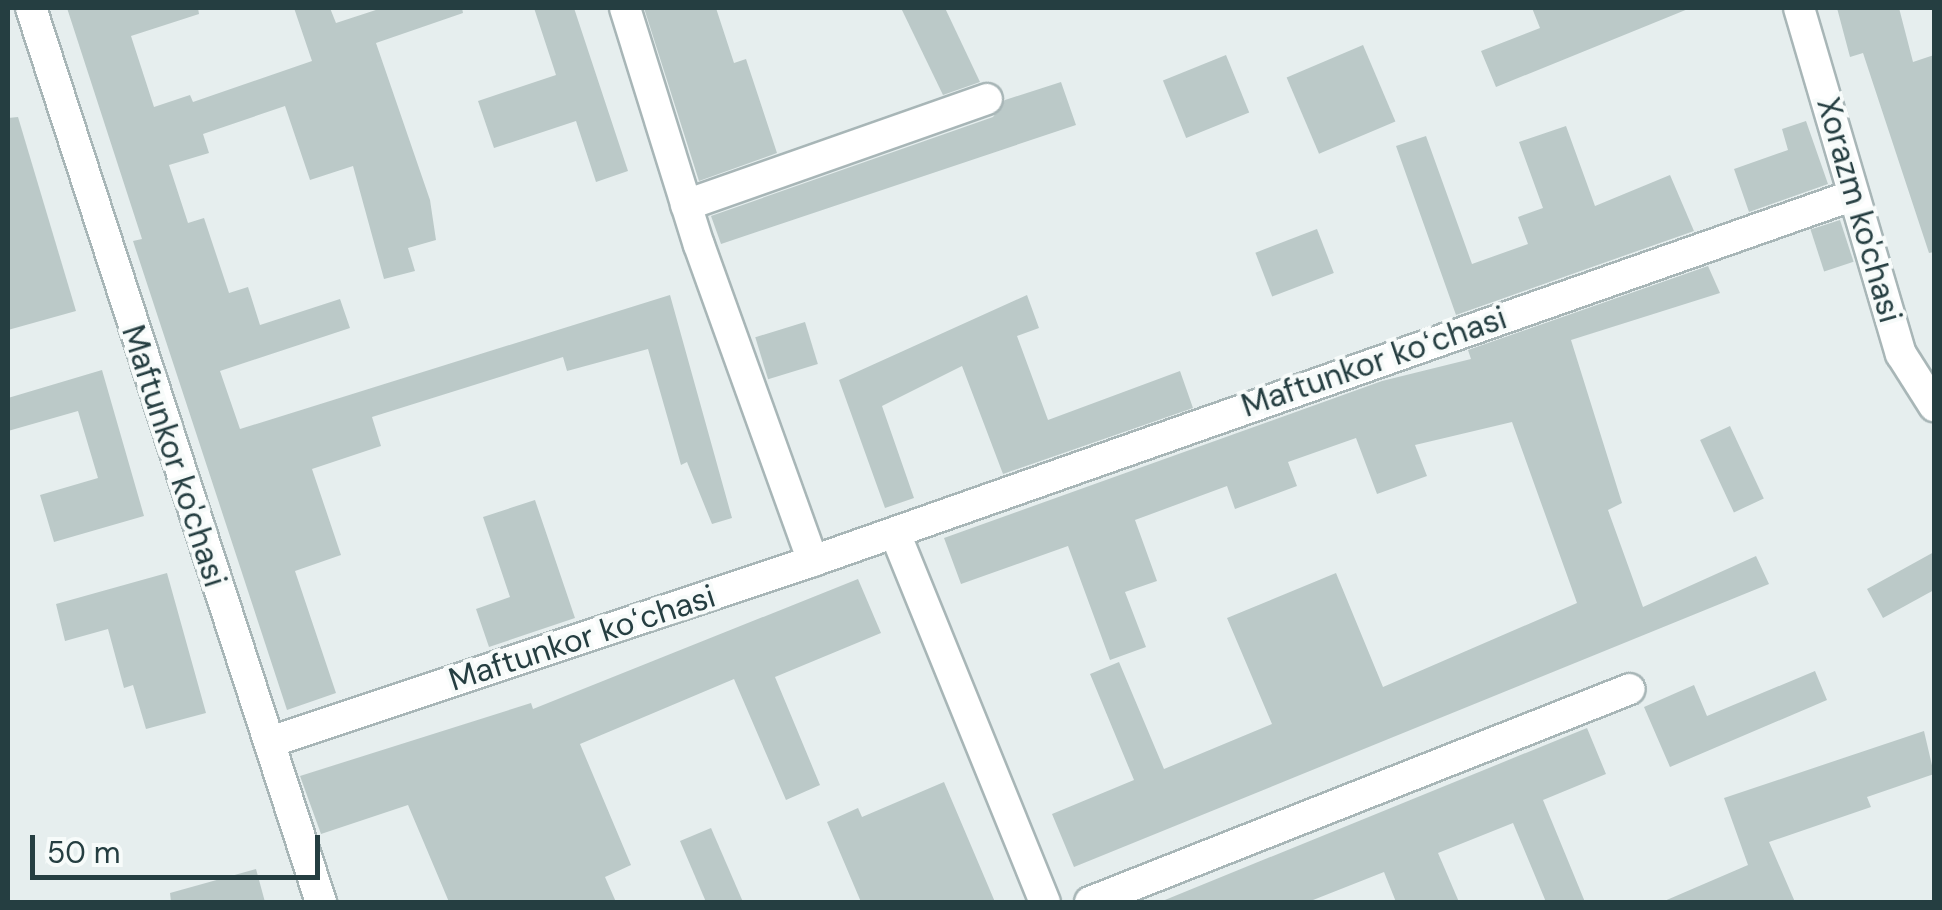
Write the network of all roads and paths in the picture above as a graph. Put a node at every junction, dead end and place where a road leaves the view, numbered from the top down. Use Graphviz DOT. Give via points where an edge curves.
graph roads {
  1 [pos="31,8"];
  2 [pos="625,8"];
  3 [pos="1798,8"];
  4 [pos="987,99"];
  5 [pos="1854,195"];
  6 [pos="686,205"];
  7 [pos="1934,406"];
  8 [pos="895,533"];
  9 [pos="813,561"];
  10 [pos="1630,689"];
  11 [pos="270,742"];
  12 [pos="320,902"];
  13 [pos="1045,902"];
  14 [pos="1090,902"];
  1 -- 11 [label="street, Maftunkor ko'chasi"];
  2 -- 6 [label="street"];
  3 -- 5 [label="street, Xorazm ko'chasi"];
  4 -- 6 [label="street"];
  5 -- 7 [label="street, Xorazm ko'chasi" via="1901,354"];
  5 -- 8 [label="street, Maftunkor koʻchasi"];
  6 -- 9 [label="street"];
  8 -- 9 [label="street, Maftunkor koʻchasi"];
  8 -- 13 [label="street"];
  9 -- 11 [label="street, Maftunkor koʻchasi"];
  10 -- 14 [label="street"];
  11 -- 12 [label="street, Maftunkor ko'chasi"];
}
